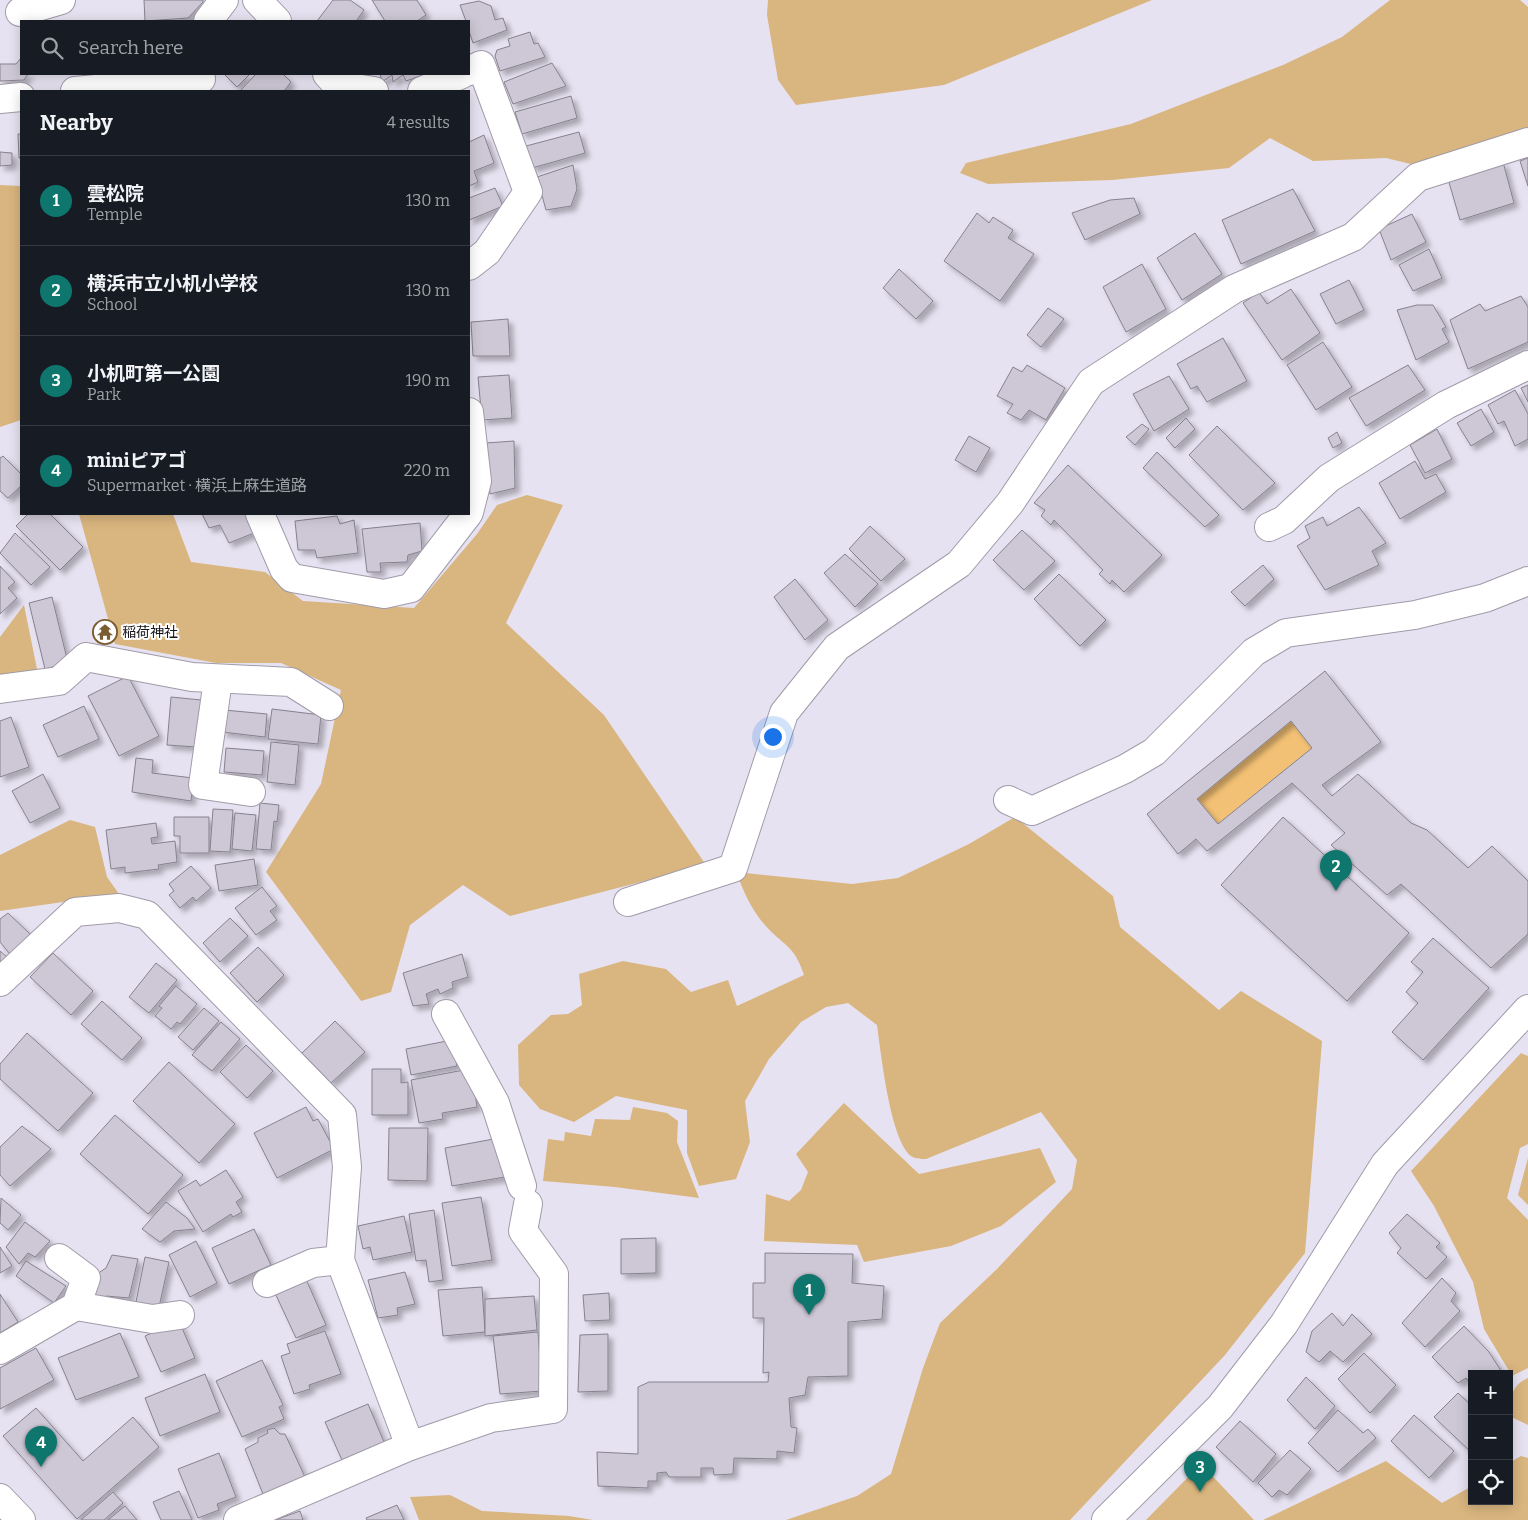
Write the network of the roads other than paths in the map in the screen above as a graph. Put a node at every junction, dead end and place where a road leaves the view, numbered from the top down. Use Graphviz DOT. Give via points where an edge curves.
graph roads {
  1 [pos="61,0"];
  2 [pos="224,0"];
  3 [pos="257,0"];
  4 [pos="20,12"];
  5 [pos="209,20"];
  6 [pos="276,20"];
  7 [pos="470,71"];
  8 [pos="328,75"];
  9 [pos="460,75"];
  10 [pos="205,81"];
  11 [pos="89,90"];
  12 [pos="363,90"];
  13 [pos="424,90"];
  14 [pos="20,97"];
  15 [pos="0,99"];
  16 [pos="1528,142"];
  17 [pos="470,265"];
  18 [pos="1528,365"];
  19 [pos="470,421"];
  20 [pos="470,509"];
  21 [pos="260,515"];
  22 [pos="467,515"];
  23 [pos="1269,527"];
  24 [pos="1528,581"];
  25 [pos="218,680"];
  26 [pos="0,689"];
  27 [pos="329,706"];
  28 [pos="251,792"];
  29 [pos="1008,800"];
  30 [pos="628,902"];
  31 [pos="0,982"];
  32 [pos="1528,1009"];
  33 [pos="446,1014"];
  34 [pos="58,1258"];
  35 [pos="340,1260"];
  36 [pos="267,1282"];
  37 [pos="76,1306"];
  38 [pos="180,1314"];
  39 [pos="0,1350"];
  40 [pos="410,1446"];
  41 [pos="0,1498"];
  42 [pos="21,1520"];
  43 [pos="238,1520"];
  44 [pos="1106,1520"];
  1 -- 4 [label="street"];
  2 -- 5 [label="street"];
  3 -- 6 [label="street"];
  7 -- 17 [label="street" via="480,66 528,192 487,252"];
  8 -- 12 [label="street" via="337,85"];
  9 -- 13 [label="street"];
  10 -- 11 [label="street"];
  14 -- 15 [label="street"];
  16 -- 30 [label="street" via="1418,177 1353,237 1234,289 1091,382 1010,503 959,564 837,647 784,713 733,868"];
  18 -- 23 [label="street" via="1446,405 1329,478 1284,520"];
  19 -- 20 [label="street" via="477,481"];
  21 -- 22 [label="street" via="284,569 292,578 384,594 411,588"];
  24 -- 29 [label="street" via="1485,598 1415,615 1286,633 1254,652 1154,752 1125,769 1032,811"];
  25 -- 26 [label="street" via="86,657 59,681"];
  25 -- 27 [label="street" via="291,682"];
  25 -- 28 [label="street" via="203,785"];
  31 -- 35 [label="street" via="75,912 119,908 148,915 347,1108 347,1167"];
  32 -- 44 [label="street" via="1385,1164 1284,1324 1220,1407"];
  33 -- 40 [label="street" via="495,1103 525,1195 523,1231 554,1274 554,1409 491,1418"];
  34 -- 37 [label="street" via="86,1278"];
  35 -- 36 [label="street" via="313,1263"];
  35 -- 40 [label="street"];
  37 -- 38 [label="street" via="152,1319"];
  37 -- 39 [label="street"];
  40 -- 43 [label="street"];
  41 -- 42 [label="street"];
}
